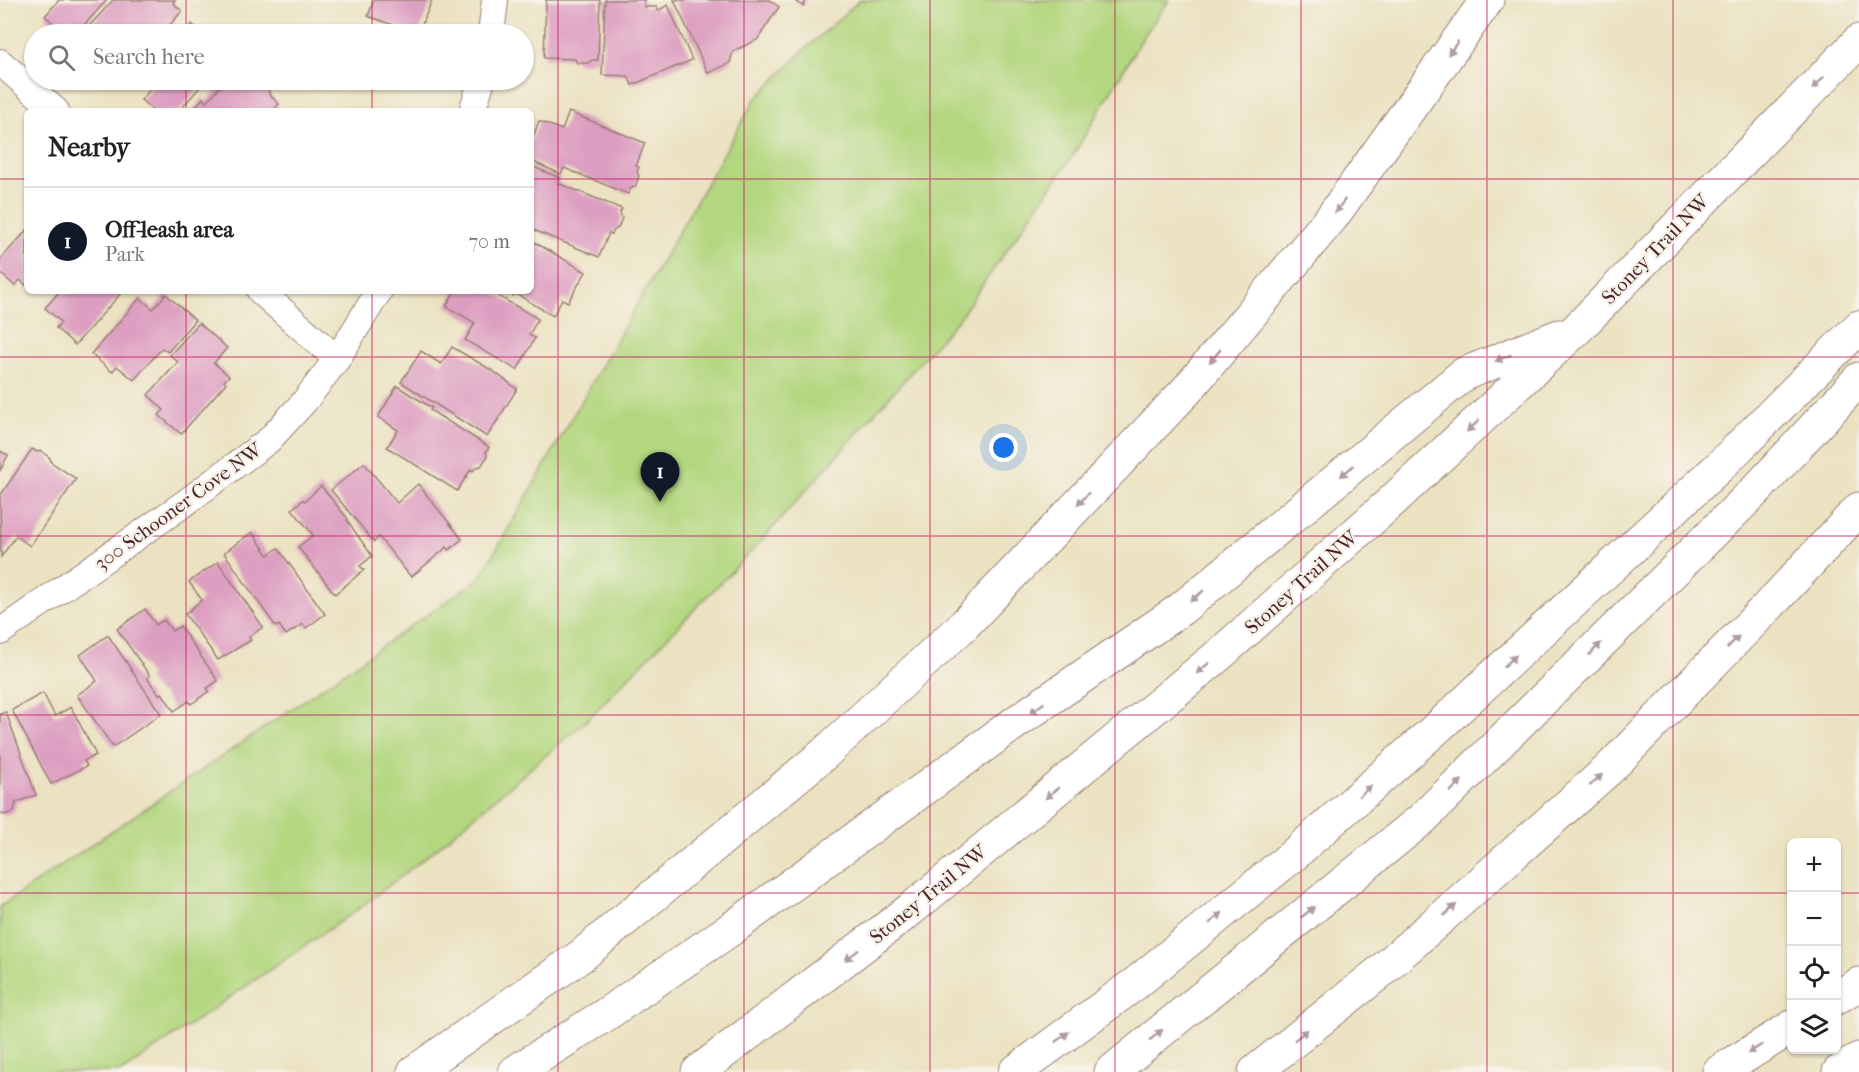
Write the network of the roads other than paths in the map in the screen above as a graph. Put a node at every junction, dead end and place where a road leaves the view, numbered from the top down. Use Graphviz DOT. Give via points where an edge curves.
graph roads {
  1 [pos="495,0"];
  2 [pos="1487,0"];
  3 [pos="492,24"];
  4 [pos="1859,41"];
  5 [pos="0,62"];
  6 [pos="24,83"];
  7 [pos="32,90"];
  8 [pos="479,90"];
  9 [pos="53,108"];
  10 [pos="473,108"];
  11 [pos="263,294"];
  12 [pos="376,294"];
  13 [pos="1859,327"];
  14 [pos="1577,329"];
  15 [pos="338,359"];
  16 [pos="1859,379"];
  17 [pos="1859,509"];
  18 [pos="0,632"];
  19 [pos="1859,984"];
  20 [pos="1841,995"];
  21 [pos="1787,1029"];
  22 [pos="1859,1059"];
  23 [pos="414,1072"];
  24 [pos="515,1072"];
  25 [pos="698,1072"];
  26 [pos="1015,1072"];
  27 [pos="1111,1072"];
  28 [pos="1255,1072"];
  29 [pos="1719,1072"];
  30 [pos="1839,1072"];
  1 -- 3 [label="street"];
  2 -- 23 [label="main road, one-way" via="1332,217 1186,390 964,626 824,754 590,949"];
  4 -- 14 [label="main road, Stoney Trail NW, one-way"];
  5 -- 6 [label="street"];
  7 -- 9 [label="street"];
  8 -- 10 [label="street"];
  11 -- 15 [label="street"];
  12 -- 15 [label="street, 300 Schooner Cove NW"];
  26 -- 13 [label="main road, one-way" via="1145,976 1291,857 1719,467"];
  14 -- 24 [label="main road, one-way" via="1464,374 1181,609 1019,720 732,929"];
  14 -- 25 [label="main road, Stoney Trail NW, one-way" via="1219,655 910,910"];
  15 -- 18 [label="street, 300 Schooner Cove NW" via="269,440"];
  27 -- 16 [label="main road, one-way" via="1422,819 1758,488"];
  28 -- 17 [label="main road, one-way" via="1380,972 1608,769"];
  19 -- 20 [label="main road"];
  21 -- 29 [label="main road, one-way"];
  22 -- 30 [label="main road"];
}
